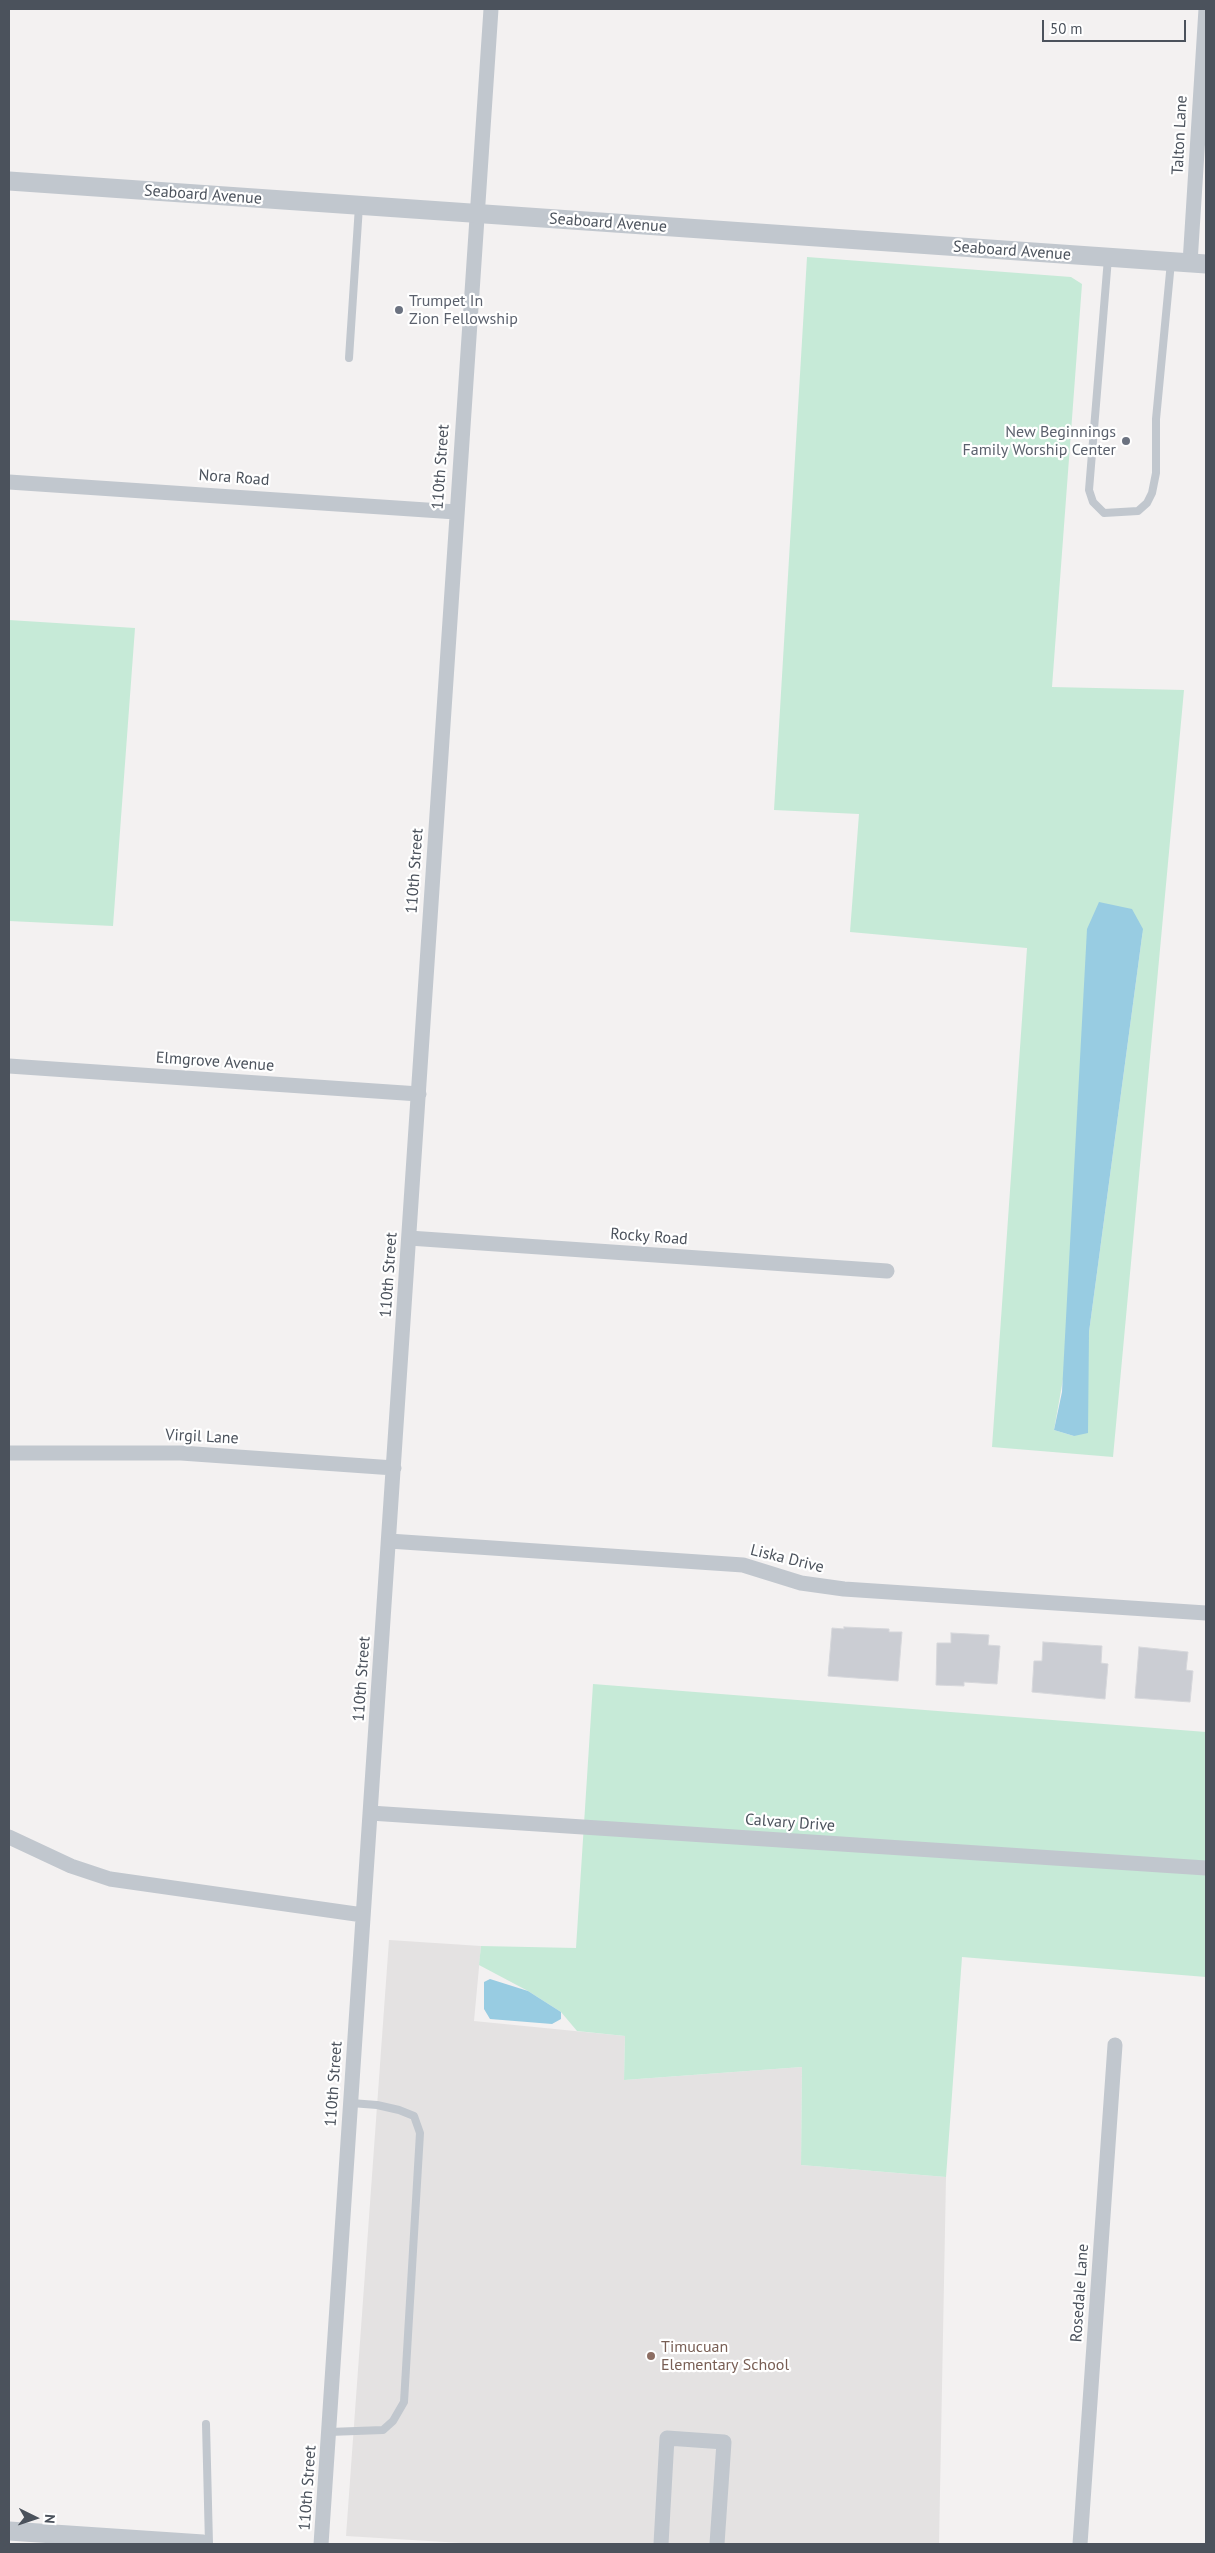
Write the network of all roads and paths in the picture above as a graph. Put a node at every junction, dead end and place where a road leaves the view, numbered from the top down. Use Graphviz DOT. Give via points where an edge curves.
graph roads {
  1 [pos="491,9"];
  2 [pos="1206,9"];
  3 [pos="9,182"];
  4 [pos="359,206"];
  5 [pos="476,214"];
  6 [pos="1108,258"];
  7 [pos="1171,262"];
  8 [pos="1198,264"];
  9 [pos="349,358"];
  10 [pos="9,482"];
  11 [pos="456,512"];
  12 [pos="9,1066"];
  13 [pos="419,1094"];
  14 [pos="409,1238"];
  15 [pos="887,1271"];
  16 [pos="9,1453"];
  17 [pos="394,1468"];
  18 [pos="389,1541"];
  19 [pos="1206,1613"];
  20 [pos="370,1813"];
  21 [pos="9,1837"];
  22 [pos="1206,1868"];
  23 [pos="363,1915"];
  24 [pos="1115,2045"];
  25 [pos="351,2103"];
  26 [pos="206,2424"];
  27 [pos="329,2432"];
  28 [pos="9,2531"];
  29 [pos="203,2544"];
  30 [pos="208,2544"];
  31 [pos="322,2544"];
  32 [pos="661,2544"];
  33 [pos="717,2544"];
  34 [pos="1080,2544"];
  1 -- 5 [label="street, 110th Street"];
  2 -- 8 [label="street, Talton Lane"];
  3 -- 4 [label="street, Seaboard Avenue"];
  4 -- 5 [label="street, Seaboard Avenue"];
  4 -- 9 [label="lane"];
  5 -- 6 [label="street, Seaboard Avenue"];
  5 -- 11 [label="street, 110th Street"];
  6 -- 7 [label="street, Seaboard Avenue"];
  6 -- 7 [label="lane" via="1089,490 1093,502 1104,512 1138,511 1152,493"];
  7 -- 8 [label="street, Seaboard Avenue"];
  10 -- 11 [label="street, Nora Road"];
  11 -- 13 [label="street, 110th Street"];
  12 -- 13 [label="street, Elmgrove Avenue"];
  13 -- 14 [label="street, 110th Street"];
  14 -- 15 [label="street, Rocky Road"];
  14 -- 17 [label="street, 110th Street"];
  16 -- 17 [label="street, Virgil Lane" via="181,1453"];
  17 -- 18 [label="street, 110th Street"];
  18 -- 19 [label="street, Liska Drive" via="743,1565 801,1583 844,1589"];
  18 -- 20 [label="street, 110th Street"];
  20 -- 22 [label="street, Calvary Drive"];
  20 -- 23 [label="street, 110th Street"];
  21 -- 23 [label="street" via="71,1866 110,1879"];
  23 -- 25 [label="street, 110th Street"];
  24 -- 34 [label="street, Rosedale Lane"];
  25 -- 27 [label="street, 110th Street"];
  25 -- 27 [label="lane" via="377,2105 414,2116 420,2133 404,2402 393,2421 383,2430"];
  26 -- 30 [label="lane"];
  27 -- 31 [label="street, 110th Street"];
  28 -- 29 [label="street"];
  32 -- 33 [label="street" via="667,2438 724,2442"];
}
